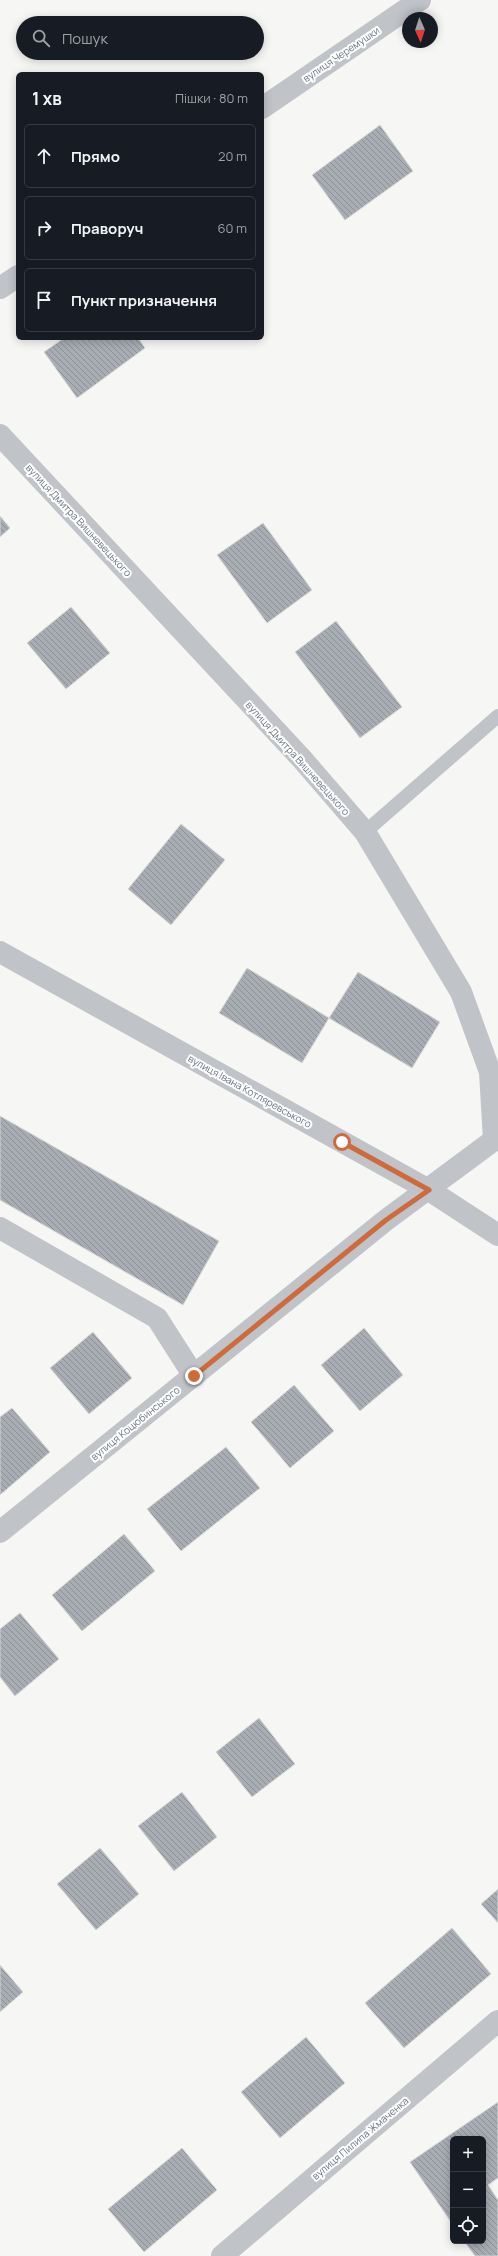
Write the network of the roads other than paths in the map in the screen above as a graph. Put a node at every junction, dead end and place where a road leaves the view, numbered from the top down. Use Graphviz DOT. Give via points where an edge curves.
graph roads {
  1 [pos="420,0"];
  2 [pos="264,107"];
  3 [pos="16,277"];
  4 [pos="0,288"];
  5 [pos="0,435"];
  6 [pos="498,716"];
  7 [pos="365,832"];
  8 [pos="0,952"];
  9 [pos="496,1139"];
  10 [pos="429,1190"];
  11 [pos="0,1228"];
  12 [pos="498,1235"];
  13 [pos="194,1376"];
  14 [pos="0,1532"];
  15 [pos="498,2021"];
  16 [pos="222,2256"];
  1 -- 2 [label="street, вулиця Черемушки"];
  3 -- 4 [label="street"];
  5 -- 7 [label="street, вулиця Дмитра Вишневецького" via="302,759"];
  6 -- 7 [label="lane"];
  7 -- 9 [label="street, вулиця Дмитра Вишневецького" via="461,992 490,1072"];
  8 -- 10 [label="street, вулиця Івана Котляревського"];
  9 -- 10 [label="street, вулиця Коцюбинського"];
  10 -- 12 [label="street, вулиця Івана Котляревського"];
  10 -- 13 [label="street, вулиця Коцюбинського" via="386,1220"];
  11 -- 13 [label="street" via="157,1318"];
  13 -- 14 [label="street, вулиця Коцюбинського"];
  15 -- 16 [label="street, вулиця Пилипа Жмаченка"];
}
